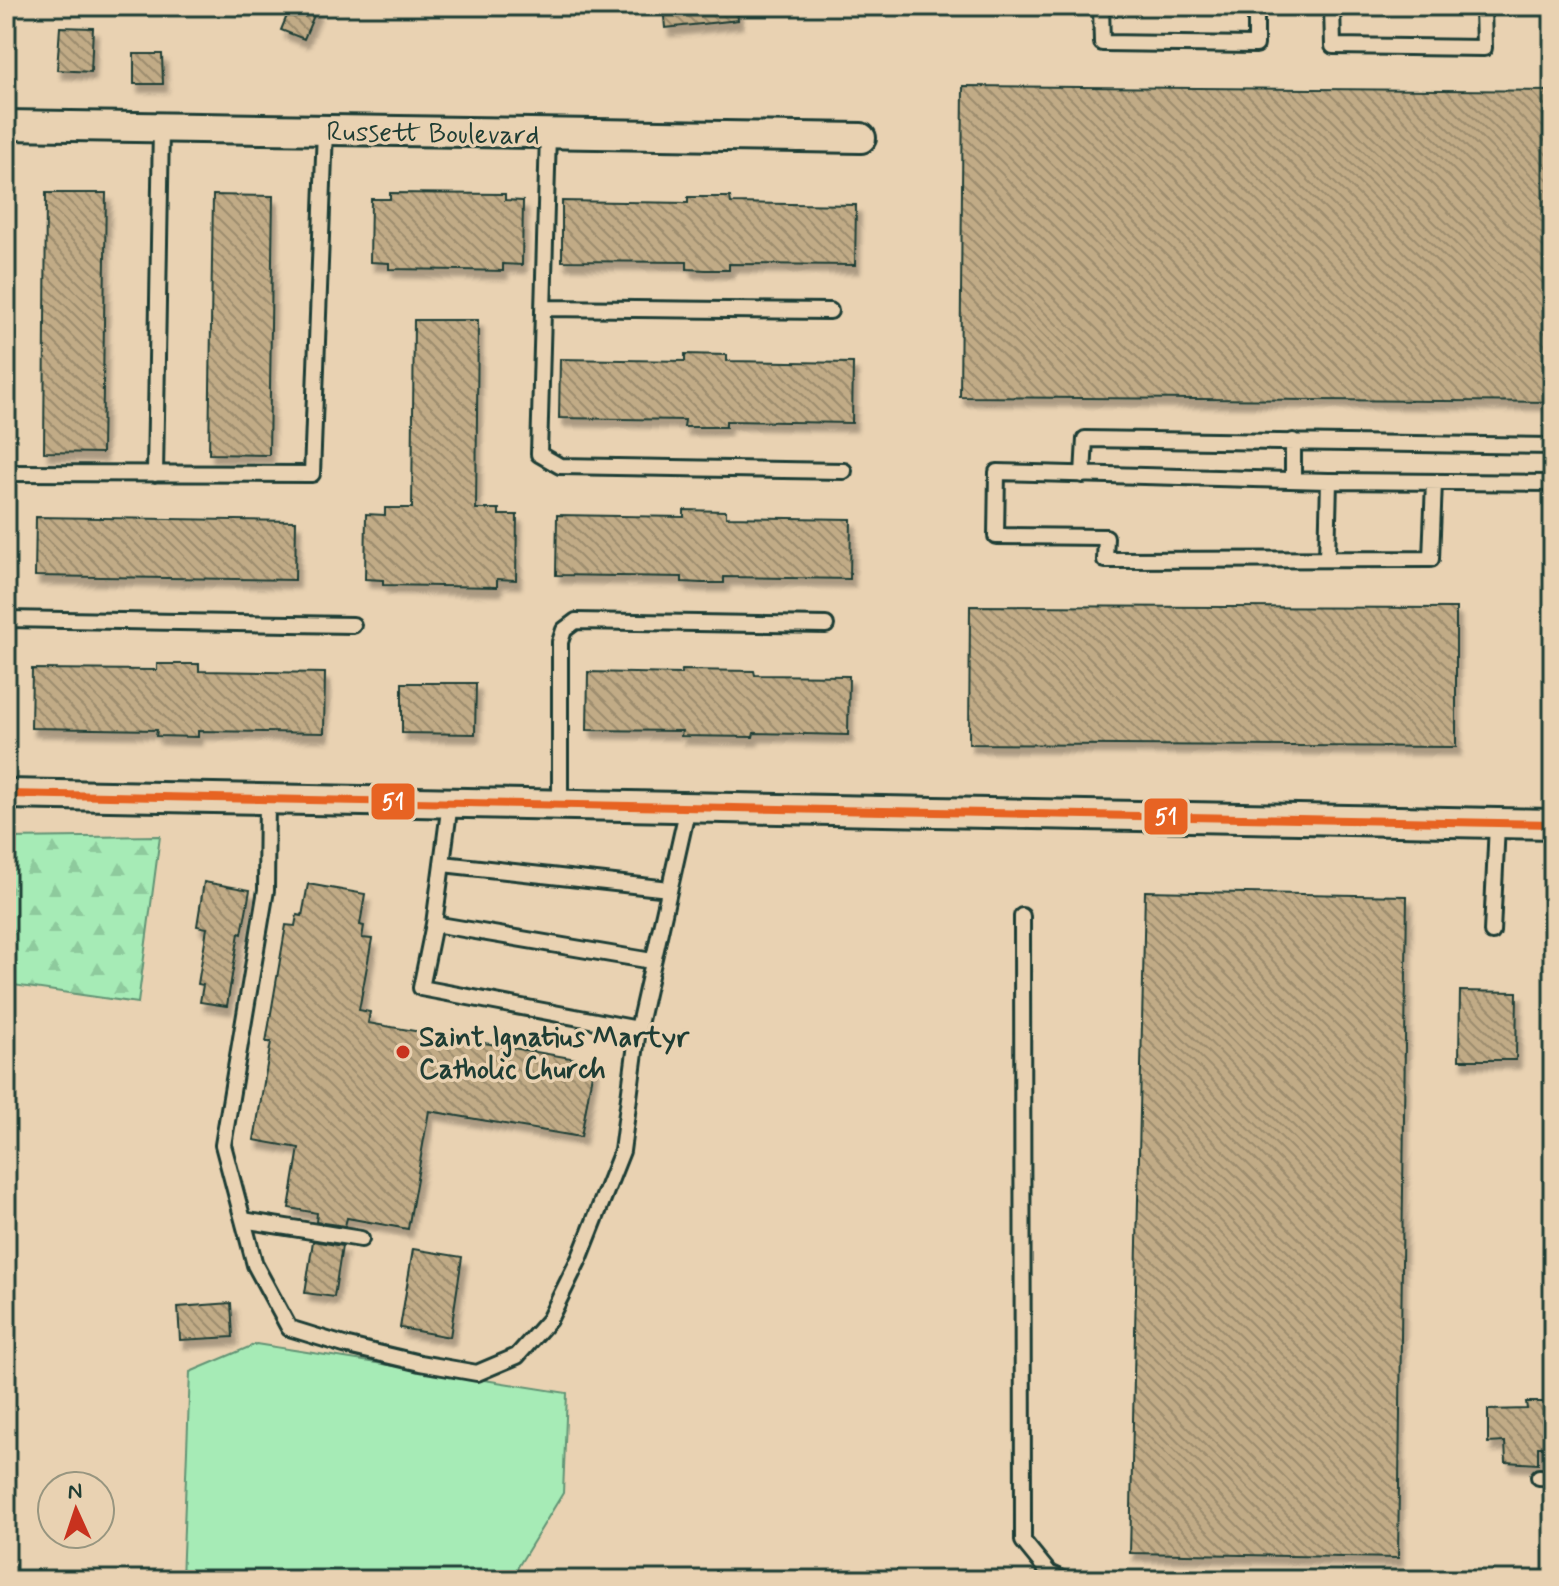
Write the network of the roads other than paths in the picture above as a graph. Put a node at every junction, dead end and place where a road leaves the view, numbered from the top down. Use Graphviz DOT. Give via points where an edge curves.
graph roads {
  1 [pos="1101,6"];
  2 [pos="1256,6"];
  3 [pos="1332,6"];
  4 [pos="1483,6"];
  5 [pos="6,125"];
  6 [pos="161,128"];
  7 [pos="325,130"];
  8 [pos="548,134"];
  9 [pos="861,138"];
  10 [pos="544,308"];
  11 [pos="830,311"];
  12 [pos="1293,441"];
  13 [pos="1553,446"];
  14 [pos="844,471"];
  15 [pos="6,473"];
  16 [pos="155,474"];
  17 [pos="1083,475"];
  18 [pos="1293,479"];
  19 [pos="1329,481"];
  20 [pos="1434,482"];
  21 [pos="1553,483"];
  22 [pos="1327,559"];
  23 [pos="6,619"];
  24 [pos="353,625"];
  25 [pos="826,625"];
  26 [pos="6,794"];
  27 [pos="267,799"];
  28 [pos="450,803"];
  29 [pos="560,804"];
  30 [pos="688,807"];
  31 [pos="1497,824"];
  32 [pos="1553,824"];
  33 [pos="443,864"];
  34 [pos="669,889"];
  35 [pos="1022,916"];
  36 [pos="434,924"];
  37 [pos="1492,932"];
  38 [pos="652,961"];
  39 [pos="638,1029"];
  40 [pos="243,1220"];
  41 [pos="361,1239"];
  42 [pos="1064,1580"];
  1 -- 2 [label="lane" via="1102,43 1256,45"];
  3 -- 4 [label="lane" via="1333,46 1484,48"];
  5 -- 6 [label="street, Russett Boulevard"];
  6 -- 7 [label="street, Russett Boulevard"];
  6 -- 16 [label="lane"];
  7 -- 8 [label="street, Russett Boulevard"];
  7 -- 16 [label="lane" via="312,474"];
  8 -- 9 [label="street, Russett Boulevard"];
  8 -- 10 [label="lane"];
  10 -- 11 [label="lane"];
  10 -- 14 [label="lane" via="539,454 560,466"];
  12 -- 13 [label="lane"];
  12 -- 17 [label="lane" via="1085,439"];
  12 -- 18 [label="lane"];
  15 -- 16 [label="lane"];
  17 -- 18 [label="lane"];
  17 -- 22 [label="lane" via="997,472 996,536 1106,537 1105,560"];
  18 -- 19 [label="lane"];
  19 -- 20 [label="lane"];
  19 -- 22 [label="lane"];
  20 -- 21 [label="lane"];
  20 -- 22 [label="lane" via="1431,559"];
  23 -- 24 [label="lane"];
  25 -- 29 [label="lane" via="576,621 564,630 560,642"];
  26 -- 27 [label="street"];
  27 -- 28 [label="street"];
  27 -- 40 [label="lane" via="266,890 223,1145"];
  28 -- 29 [label="street"];
  28 -- 33 [label="lane"];
  29 -- 30 [label="street"];
  30 -- 31 [label="street"];
  30 -- 34 [label="lane"];
  31 -- 32 [label="street"];
  31 -- 37 [label="lane"];
  33 -- 34 [label="lane"];
  33 -- 36 [label="lane"];
  34 -- 38 [label="lane"];
  35 -- 42 [label="lane" via="1023,1541 1049,1573"];
  36 -- 38 [label="lane"];
  36 -- 39 [label="lane" via="421,988"];
  38 -- 39 [label="lane"];
  39 -- 40 [label="lane" via="622,1151 549,1320 517,1356 477,1373 289,1328 255,1265"];
  40 -- 41 [label="lane"];
}
